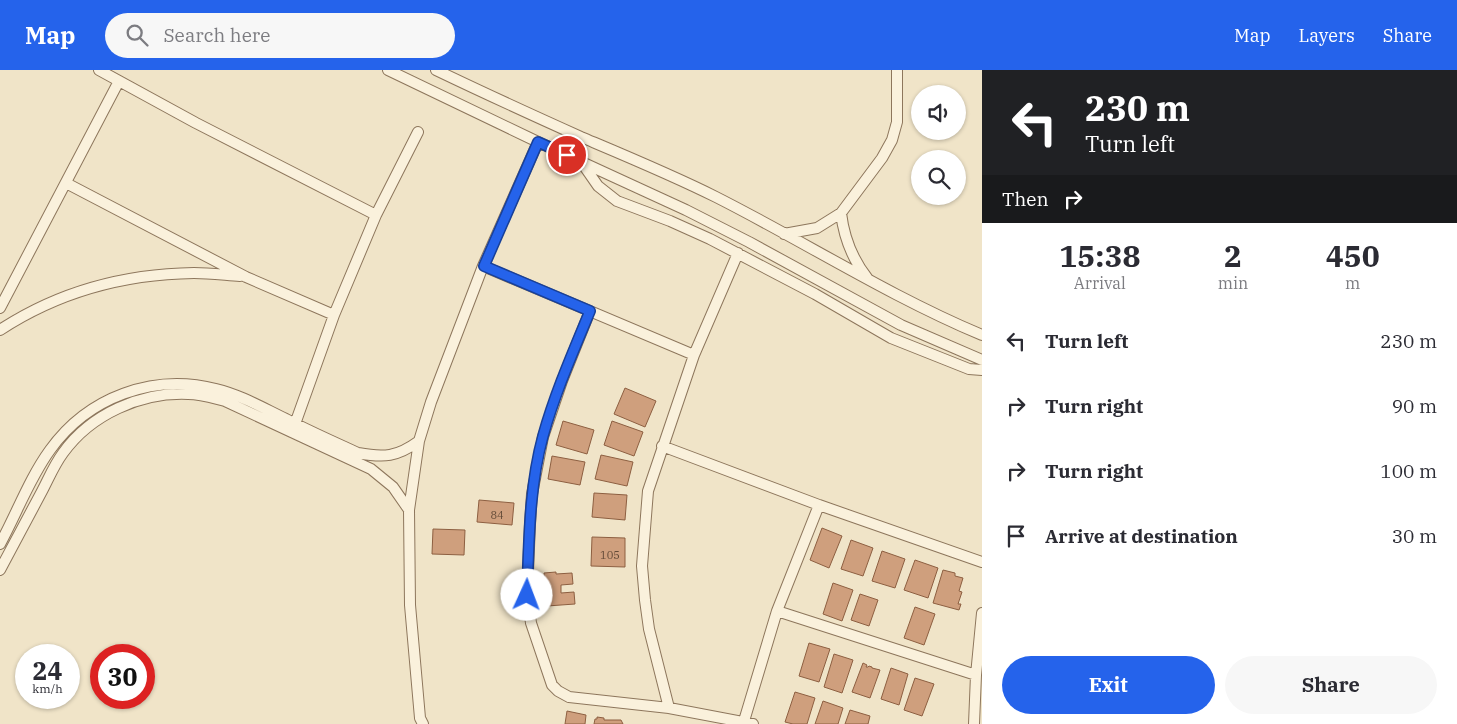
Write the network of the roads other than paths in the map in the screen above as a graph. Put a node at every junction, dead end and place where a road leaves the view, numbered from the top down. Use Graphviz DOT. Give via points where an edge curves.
graph roads {
  1 [pos="99,70"];
  2 [pos="388,70"];
  3 [pos="436,70"];
  4 [pos="897,70"];
  5 [pos="119,81"];
  6 [pos="418,132"];
  7 [pos="538,142"];
  8 [pos="582,162"];
  9 [pos="66,183"];
  10 [pos="841,214"];
  11 [pos="376,215"];
  12 [pos="784,234"];
  13 [pos="738,253"];
  14 [pos="484,266"];
  15 [pos="246,277"];
  16 [pos="870,281"];
  17 [pos="0,308"];
  18 [pos="590,311"];
  19 [pos="334,315"];
  20 [pos="0,330"];
  21 [pos="982,335"];
  22 [pos="694,355"];
  23 [pos="982,360"];
  24 [pos="982,370"];
  25 [pos="295,424"];
  26 [pos="419,441"];
  27 [pos="662,446"];
  28 [pos="356,457"];
  29 [pos="819,505"];
  30 [pos="409,510"];
  31 [pos="1,540"];
  32 [pos="982,562"];
  33 [pos="0,570"];
  34 [pos="776,610"];
  35 [pos="982,613"];
  36 [pos="976,675"];
  37 [pos="669,708"];
  38 [pos="420,722"];
  39 [pos="749,723"];
  40 [pos="974,724"];
  1 -- 5 [label="street"];
  2 -- 7 [label="street"];
  3 -- 12 [label="street" via="666,173"];
  4 -- 10 [label="street" via="897,122 892,140"];
  5 -- 9 [label="street"];
  5 -- 11 [label="street"];
  6 -- 11 [label="street"];
  7 -- 8 [label="street"];
  7 -- 14 [label="street"];
  8 -- 13 [label="street" via="598,186 617,201"];
  8 -- 23 [label="street" via="714,223 901,326"];
  9 -- 15 [label="street"];
  9 -- 17 [label="street"];
  10 -- 12 [label="street" via="817,228"];
  10 -- 16 [label="street" via="851,253"];
  11 -- 19 [label="street"];
  12 -- 16 [label="street"];
  13 -- 22 [label="street"];
  13 -- 24 [label="street" via="890,338"];
  14 -- 18 [label="street"];
  14 -- 26 [label="street"];
  15 -- 19 [label="street"];
  15 -- 20 [label="street" via="196,273 145,276 96,286 56,300"];
  16 -- 21 [label="street"];
  18 -- 22 [label="street"];
  18 -- 37 [label="street" via="543,437 532,494 527,595 531,623 549,679 558,692"];
  19 -- 25 [label="street"];
  22 -- 27 [label="street"];
  25 -- 28 [label="street"];
  25 -- 31 [label="street" via="237,396 202,386 164,384 123,393 86,413 56,441"];
  26 -- 28 [label="street" via="390,456"];
  26 -- 30 [label="street"];
  27 -- 29 [label="street"];
  27 -- 37 [label="street" via="648,491 642,566 649,629"];
  28 -- 30 [label="street" via="382,477"];
  28 -- 33 [label="street" via="208,396 172,394 134,402 94,421 62,454"];
  29 -- 32 [label="street"];
  29 -- 34 [label="street"];
  30 -- 38 [label="street" via="410,605"];
  34 -- 36 [label="street"];
  34 -- 39 [label="street"];
  35 -- 36 [label="street"];
  36 -- 40 [label="street"];
  37 -- 39 [label="street"];
}
